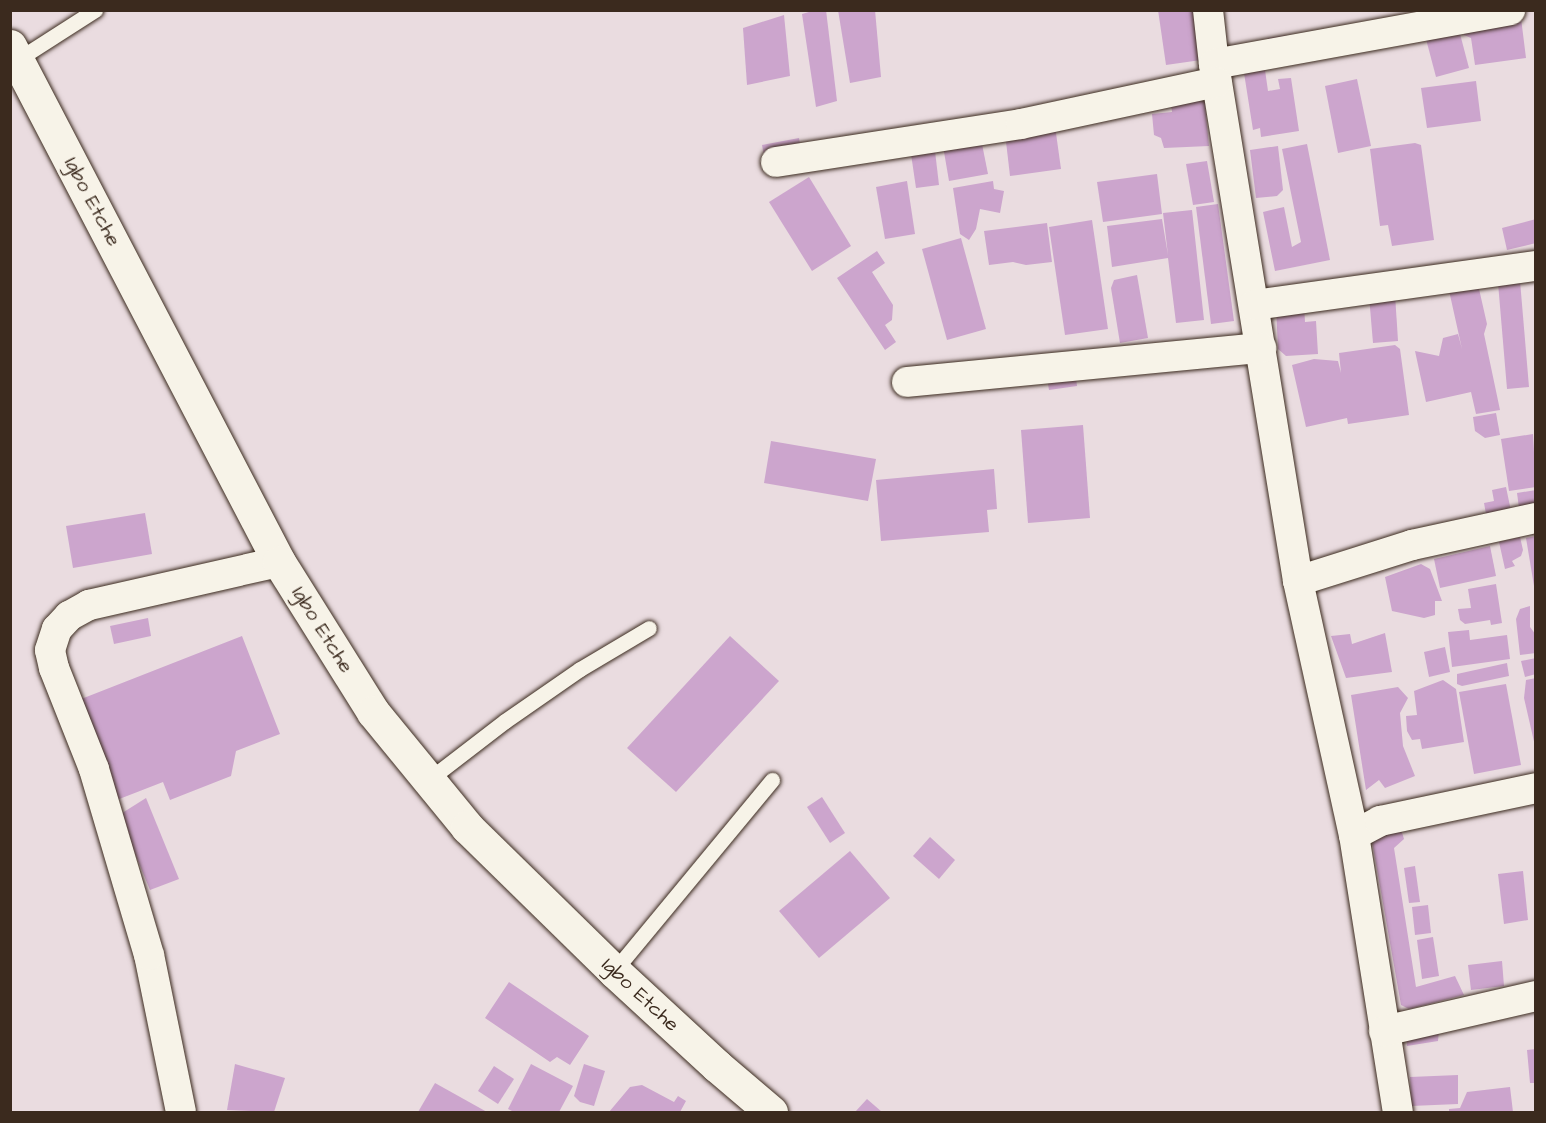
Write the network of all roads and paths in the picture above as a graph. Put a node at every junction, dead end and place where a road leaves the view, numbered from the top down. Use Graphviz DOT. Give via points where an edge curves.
graph roads {
  1 [pos="95,10"];
  2 [pos="1208,10"];
  3 [pos="1510,10"];
  4 [pos="14,53"];
  5 [pos="1215,73"];
  6 [pos="776,162"];
  7 [pos="1536,266"];
  8 [pos="1254,305"];
  9 [pos="1261,348"];
  10 [pos="907,382"];
  11 [pos="1536,518"];
  12 [pos="279,562"];
  13 [pos="1298,581"];
  14 [pos="649,628"];
  15 [pos="772,780"];
  16 [pos="427,781"];
  17 [pos="1536,788"];
  18 [pos="1354,835"];
  19 [pos="614,971"];
  20 [pos="1536,996"];
  21 [pos="1384,1032"];
  22 [pos="181,1113"];
  23 [pos="771,1113"];
  24 [pos="1398,1113"];
  1 -- 4 [label="lane"];
  2 -- 5 [label="street"];
  3 -- 5 [label="street"];
  4 -- 12 [label="street, Igbo Etche"];
  5 -- 6 [label="street" via="1021,124"];
  5 -- 8 [label="street"];
  7 -- 8 [label="street"];
  8 -- 9 [label="street"];
  9 -- 10 [label="street"];
  9 -- 13 [label="street"];
  11 -- 13 [label="street" via="1412,545"];
  12 -- 16 [label="street, Igbo Etche" via="373,712"];
  12 -- 22 [label="street" via="89,605 69,616 57,629 50,650 94,769 149,955"];
  13 -- 18 [label="street"];
  14 -- 16 [label="lane" via="570,675"];
  15 -- 19 [label="lane"];
  16 -- 19 [label="street, Igbo Etche" via="467,827"];
  17 -- 18 [label="street" via="1380,821"];
  18 -- 21 [label="street"];
  19 -- 23 [label="street, Igbo Etche"];
  20 -- 21 [label="street"];
  21 -- 24 [label="street"];
}
